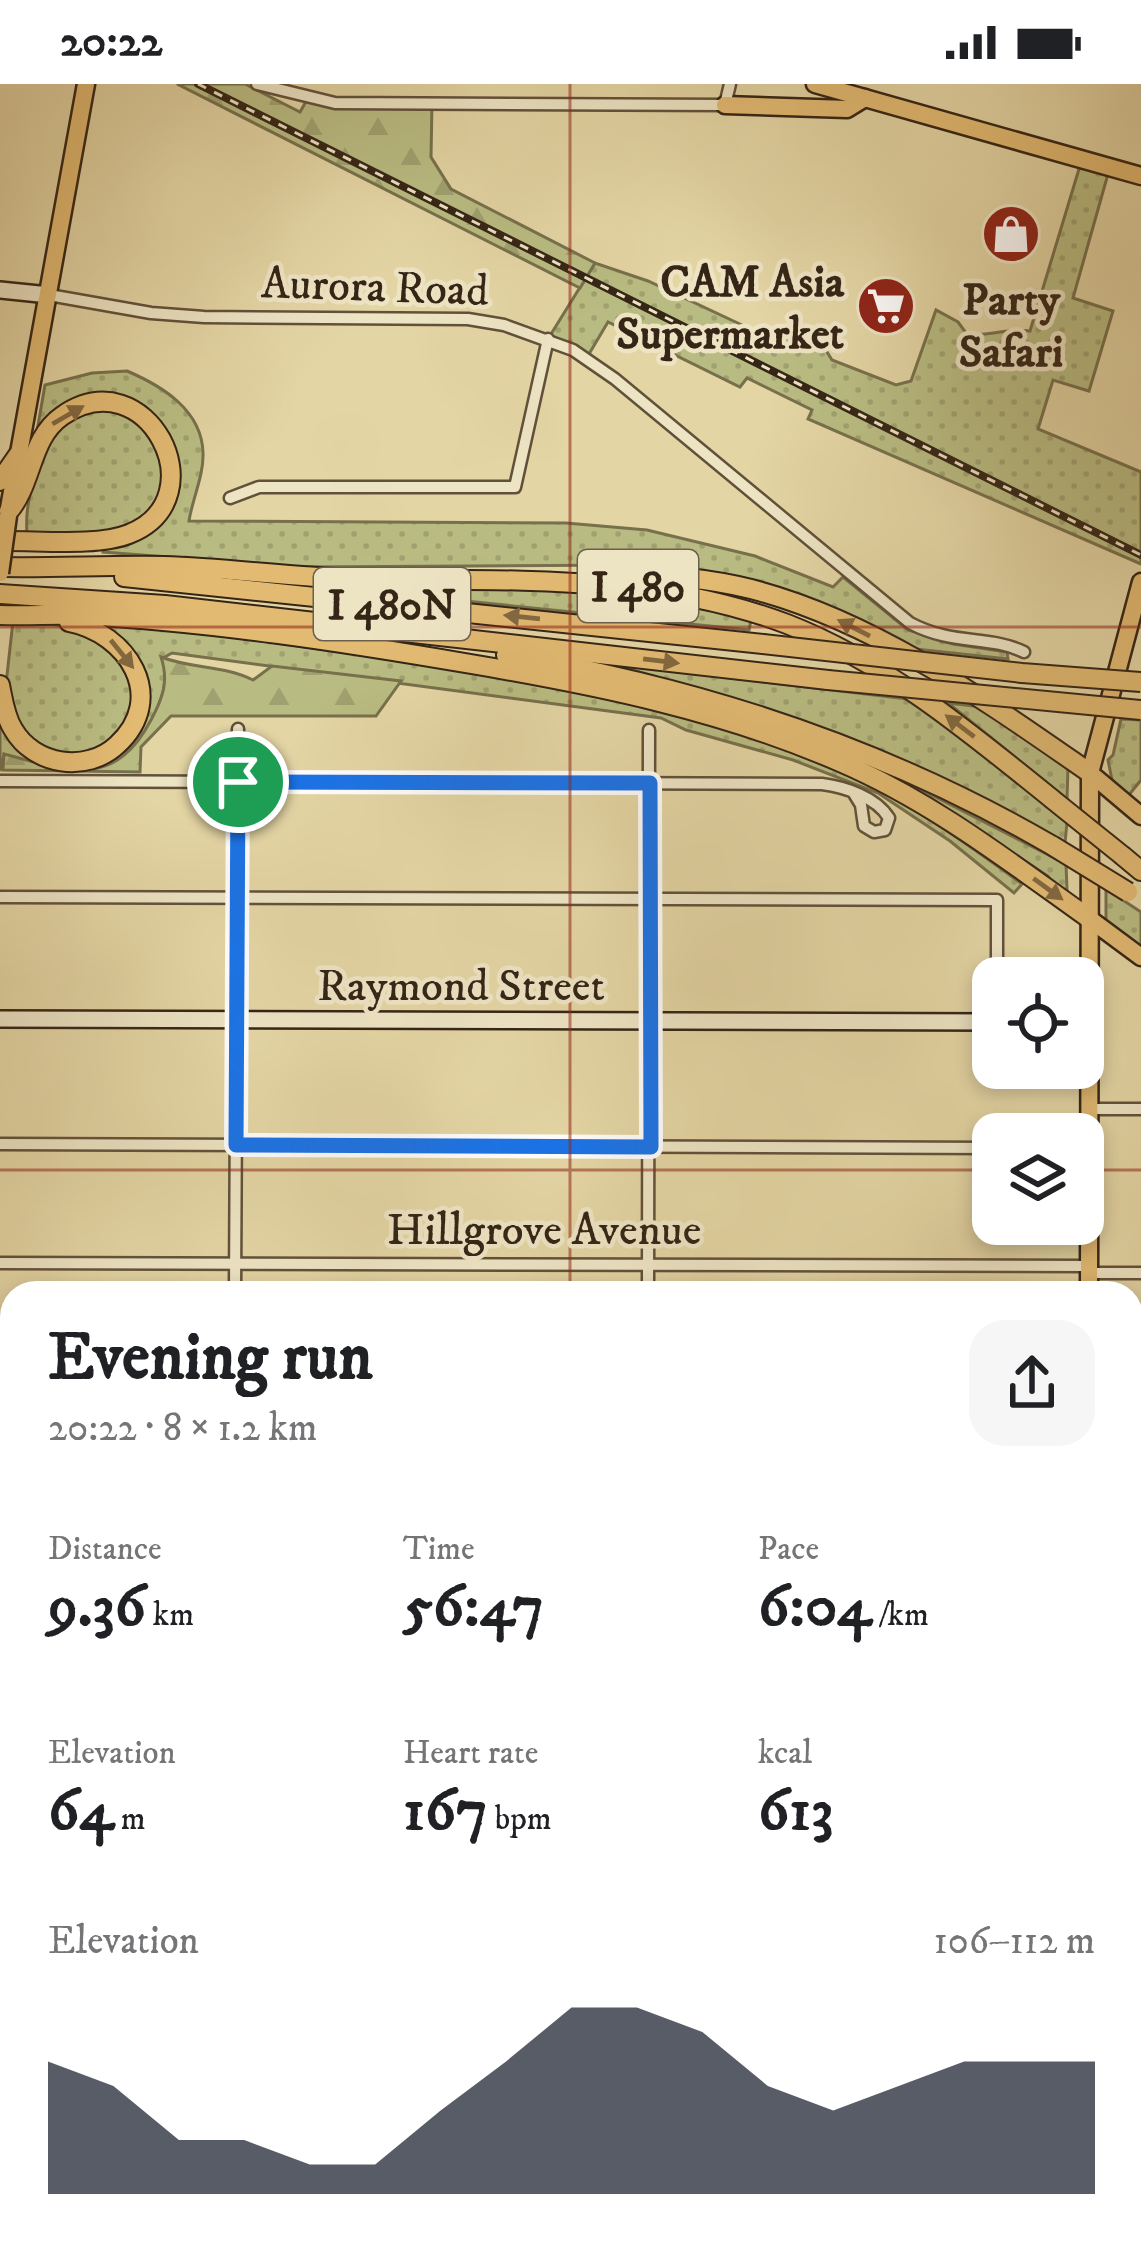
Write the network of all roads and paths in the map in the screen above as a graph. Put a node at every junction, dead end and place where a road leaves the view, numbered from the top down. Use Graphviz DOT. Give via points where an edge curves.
graph roads {
  1 [pos="86,84"];
  2 [pos="257,84"];
  3 [pos="730,84"];
  4 [pos="815,84"];
  5 [pos="865,98"];
  6 [pos="724,105"];
  7 [pos="1141,176"];
  8 [pos="0,290"];
  9 [pos="49,295"];
  10 [pos="548,339"];
  11 [pos="18,455"];
  12 [pos="0,481"];
  13 [pos="230,498"];
  14 [pos="8,513"];
  15 [pos="0,541"];
  16 [pos="7,569"];
  17 [pos="496,581"];
  18 [pos="1141,582"];
  19 [pos="0,594"];
  20 [pos="8,615"];
  21 [pos="378,630"];
  22 [pos="1024,652"];
  23 [pos="1141,682"];
  24 [pos="0,685"];
  25 [pos="1141,710"];
  26 [pos="238,728"];
  27 [pos="649,730"];
  28 [pos="1090,772"];
  29 [pos="0,781"];
  30 [pos="238,782"];
  31 [pos="650,783"];
  32 [pos="853,792"];
  33 [pos="1141,816"];
  34 [pos="1141,871"];
  35 [pos="1134,896"];
  36 [pos="0,897"];
  37 [pos="238,899"];
  38 [pos="649,899"];
  39 [pos="1087,917"];
  40 [pos="998,957"];
  41 [pos="1087,957"];
  42 [pos="1141,957"];
  43 [pos="0,1019"];
  44 [pos="236,1020"];
  45 [pos="649,1021"];
  46 [pos="972,1022"];
  47 [pos="1088,1089"];
  48 [pos="1089,1109"];
  49 [pos="1141,1109"];
  50 [pos="1089,1113"];
  51 [pos="0,1144"];
  52 [pos="236,1145"];
  53 [pos="651,1147"];
  54 [pos="972,1148"];
  55 [pos="1088,1245"];
  56 [pos="0,1263"];
  57 [pos="235,1264"];
  58 [pos="647,1264"];
  59 [pos="1088,1270"];
  60 [pos="1141,1274"];
  61 [pos="235,1281"];
  62 [pos="648,1281"];
  63 [pos="1088,1281"];
  1 -- 9 [label="main road"];
  2 -- 6 [label="street" via="335,103"];
  3 -- 6 [label="street"];
  4 -- 5 [label="main road"];
  5 -- 6 [label="main road" via="847,109"];
  5 -- 7 [label="main road"];
  8 -- 9 [label="street"];
  9 -- 10 [label="street, Aurora Road" via="151,313 468,320"];
  9 -- 11 [label="main road"];
  10 -- 13 [label="street" via="514,488 259,488"];
  10 -- 22 [label="street, Aurora Road" via="615,379 910,623"];
  11 -- 12 [label="highway"];
  11 -- 14 [label="main road"];
  14 -- 15 [label="highway, one-way" via="43,435 67,412 118,404 146,418 163,439 168,493 134,532"];
  14 -- 16 [label="main road, bridge"];
  16 -- 17 [label="highway, I 480" via="166,566"];
  23 -- 16 [label="highway, I 480N, one-way, bridge"];
  28 -- 17 [label="highway, one-way" via="919,663 796,603 666,575 563,571"];
  34 -- 17 [label="highway, I 480, one-way, bridge" via="908,688 790,626 652,588"];
  18 -- 28 [label="main road"];
  19 -- 21 [label="highway, I 480"];
  20 -- 24 [label="highway, one-way" via="77,624 115,642 137,677 136,715 104,754 61,762 16,735"];
  20 -- 39 [label="highway, one-way" via="132,618 280,635 522,673 680,708 784,740 891,787"];
  21 -- 25 [label="highway, I 480N, one-way, bridge"];
  21 -- 35 [label="highway, I 480, bridge" via="627,677 765,716 916,775"];
  26 -- 30 [label="street"];
  27 -- 31 [label="street"];
  28 -- 33 [label="main road"];
  28 -- 39 [label="main road"];
  29 -- 30 [label="street"];
  30 -- 31 [label="street"];
  30 -- 37 [label="street"];
  31 -- 32 [label="street" via="822,784"];
  31 -- 38 [label="street"];
  36 -- 37 [label="street"];
  37 -- 38 [label="street"];
  37 -- 44 [label="street"];
  38 -- 40 [label="street" via="997,900"];
  38 -- 45 [label="street"];
  39 -- 41 [label="main road"];
  39 -- 42 [label="main road"];
  43 -- 44 [label="street, Raymond Street"];
  44 -- 45 [label="street, Raymond Street"];
  44 -- 52 [label="street"];
  45 -- 46 [label="street, Raymond Street"];
  45 -- 53 [label="street"];
  47 -- 48 [label="main road"];
  48 -- 49 [label="street"];
  48 -- 50 [label="main road"];
  51 -- 52 [label="street"];
  52 -- 53 [label="street"];
  52 -- 57 [label="street"];
  53 -- 54 [label="street"];
  53 -- 58 [label="street"];
  55 -- 59 [label="main road"];
  56 -- 57 [label="street, Hillgrove Avenue"];
  57 -- 58 [label="street, Hillgrove Avenue"];
  57 -- 61 [label="street"];
  58 -- 59 [label="street, Hillgrove Avenue"];
  58 -- 62 [label="street"];
  59 -- 60 [label="street, Hillgrove Avenue"];
  59 -- 63 [label="main road"];
}
